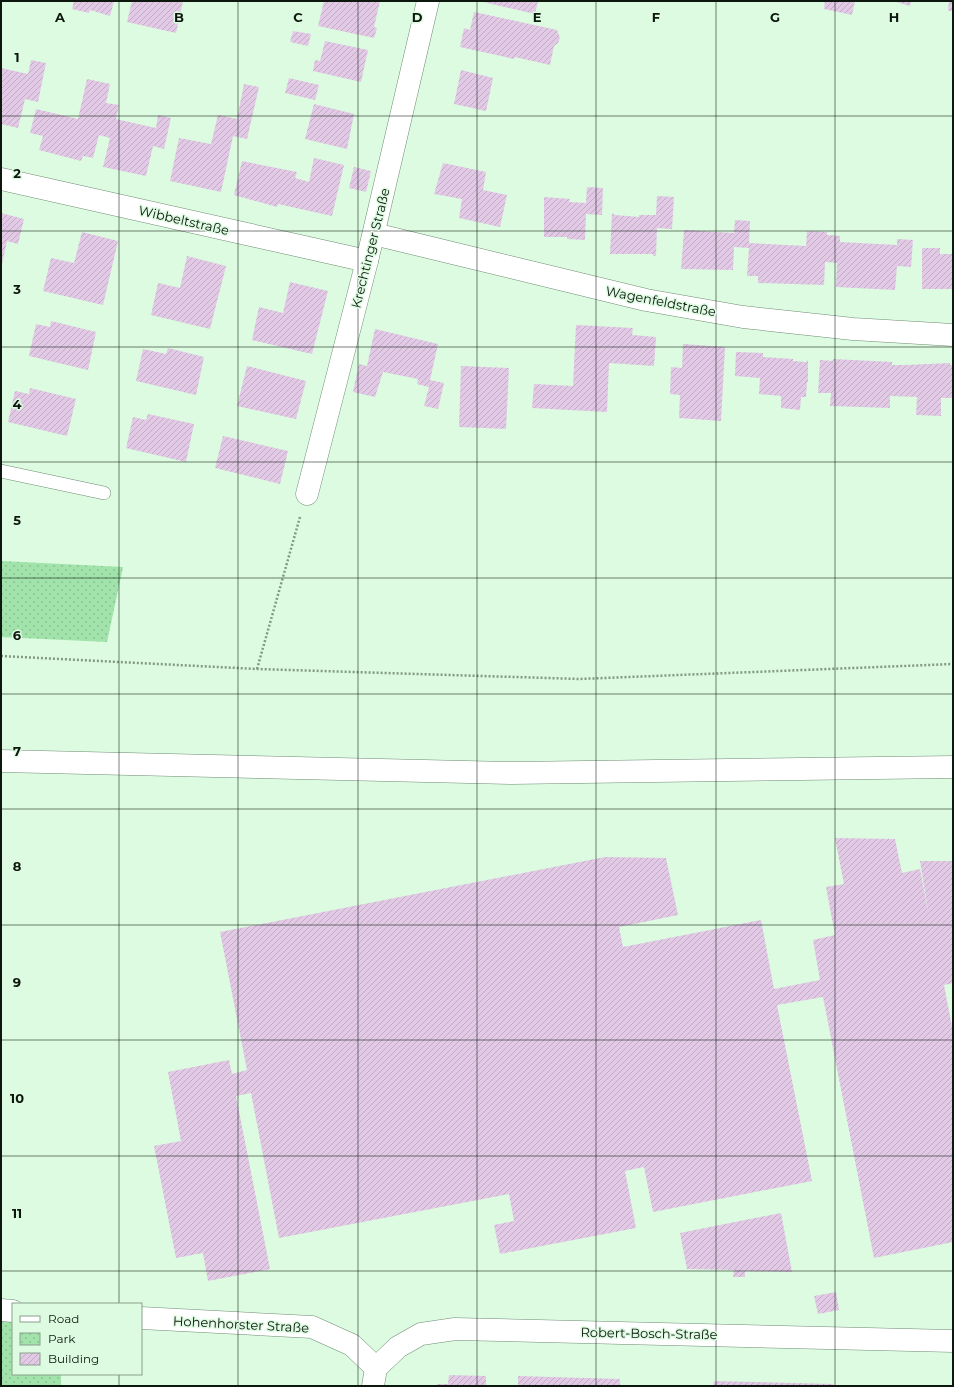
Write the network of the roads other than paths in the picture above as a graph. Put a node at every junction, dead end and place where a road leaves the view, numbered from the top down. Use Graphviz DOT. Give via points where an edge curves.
graph roads {
  1 [pos="428,1"];
  2 [pos="1,179"];
  3 [pos="374,234"];
  4 [pos="367,261"];
  5 [pos="953,335"];
  6 [pos="1,471"];
  7 [pos="104,493"];
  8 [pos="308,494"];
  9 [pos="1,761"];
  10 [pos="953,767"];
  11 [pos="1,1310"];
  12 [pos="12,1311"];
  13 [pos="142,1318"];
  14 [pos="953,1341"];
  15 [pos="375,1377"];
  1 -- 3 [label="street, Krechtinger Straße"];
  2 -- 4 [label="street, Wibbeltstraße"];
  3 -- 4 [label="street, Krechtinger Straße"];
  3 -- 5 [label="street, Wagenfeldstraße" via="646,300 742,317 853,329"];
  4 -- 8 [label="street, Krechtinger Straße"];
  6 -- 7 [label="lane"];
  9 -- 10 [label="street" via="512,773"];
  11 -- 12 [label="street"];
  13 -- 15 [label="street, Hohenhorster Straße" via="312,1327 352,1345"];
  14 -- 15 [label="street, Robert-Bosch-Straße" via="455,1328 421,1334 398,1348"];
}
